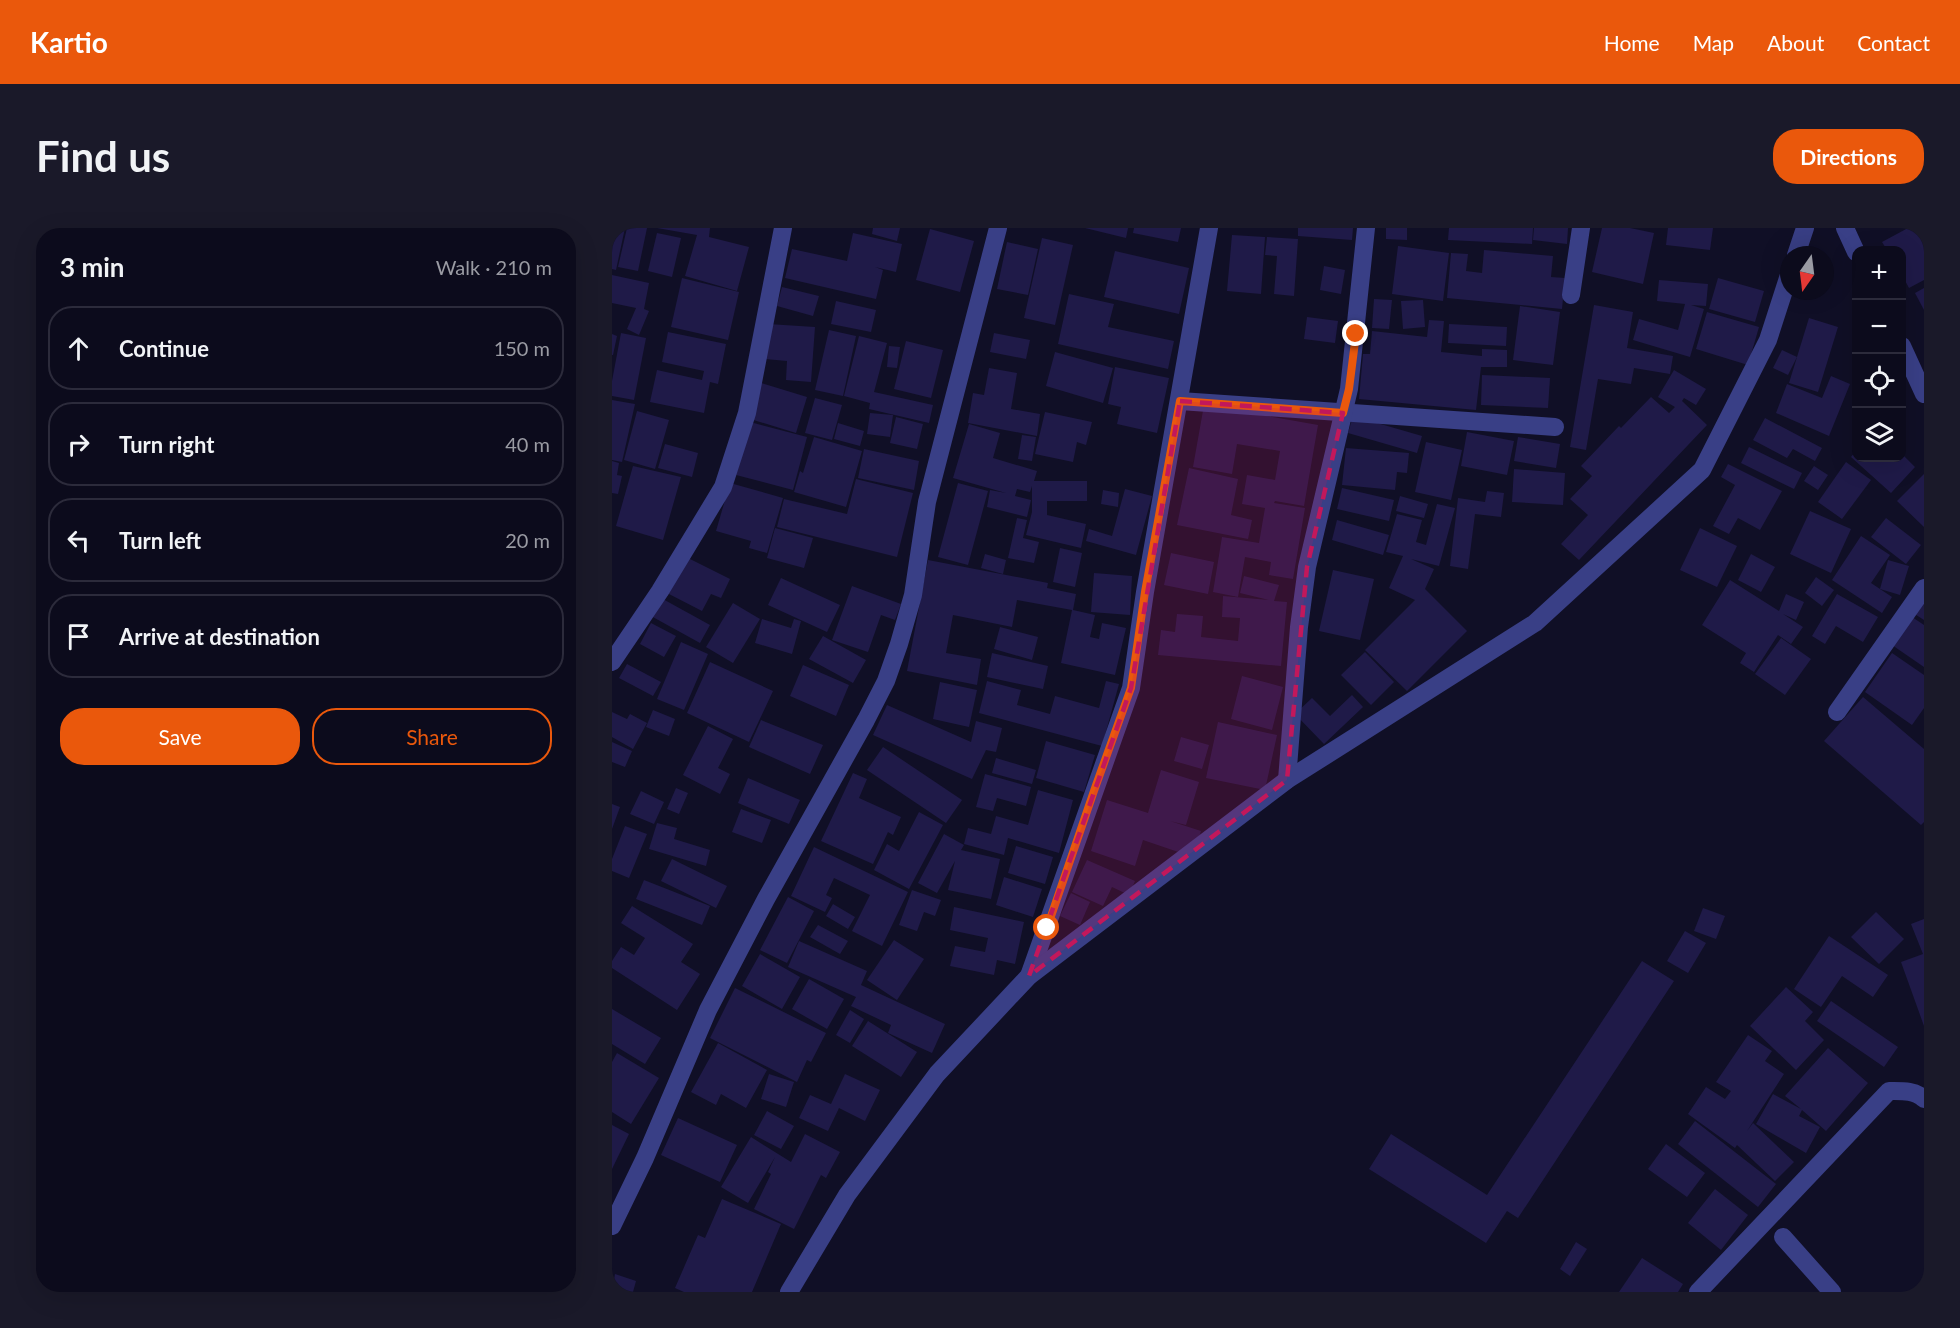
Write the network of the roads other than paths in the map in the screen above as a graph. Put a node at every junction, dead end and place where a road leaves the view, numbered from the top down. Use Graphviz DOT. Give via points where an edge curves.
graph roads {
  1 [pos="783,228"];
  2 [pos="998,228"];
  3 [pos="1209,228"];
  4 [pos="1366,228"];
  5 [pos="1581,228"];
  6 [pos="1804,228"];
  7 [pos="1845,228"];
  8 [pos="1799,246"];
  9 [pos="1854,246"];
  10 [pos="1571,295"];
  11 [pos="1781,300"];
  12 [pos="1906,354"];
  13 [pos="1924,393"];
  14 [pos="1180,401"];
  15 [pos="1343,413"];
  16 [pos="1555,427"];
  17 [pos="1924,588"];
  18 [pos="612,662"];
  19 [pos="1837,712"];
  20 [pos="1287,780"];
  21 [pos="1029,976"];
  22 [pos="1924,1099"];
  23 [pos="612,1226"];
  24 [pos="1783,1237"];
  25 [pos="789,1292"];
  26 [pos="1698,1292"];
  27 [pos="1832,1292"];
  1 -- 18 [label="street" via="747,413 723,487"];
  2 -- 23 [label="street" via="927,502 913,595 886,681 708,1010"];
  3 -- 14 [label="street"];
  4 -- 15 [label="street" via="1356,334"];
  5 -- 10 [label="street"];
  6 -- 8 [label="street"];
  7 -- 9 [label="street"];
  11 -- 20 [label="street" via="1768,340 1702,470 1535,623"];
  12 -- 13 [label="street"];
  14 -- 15 [label="street"];
  14 -- 21 [label="street" via="1131,688"];
  15 -- 16 [label="street"];
  15 -- 20 [label="street" via="1307,567"];
  17 -- 19 [label="street"];
  20 -- 21 [label="street"];
  21 -- 25 [label="street" via="938,1074 847,1195"];
  22 -- 26 [label="street" via="1904,1090 1889,1091"];
  24 -- 27 [label="street"];
}
